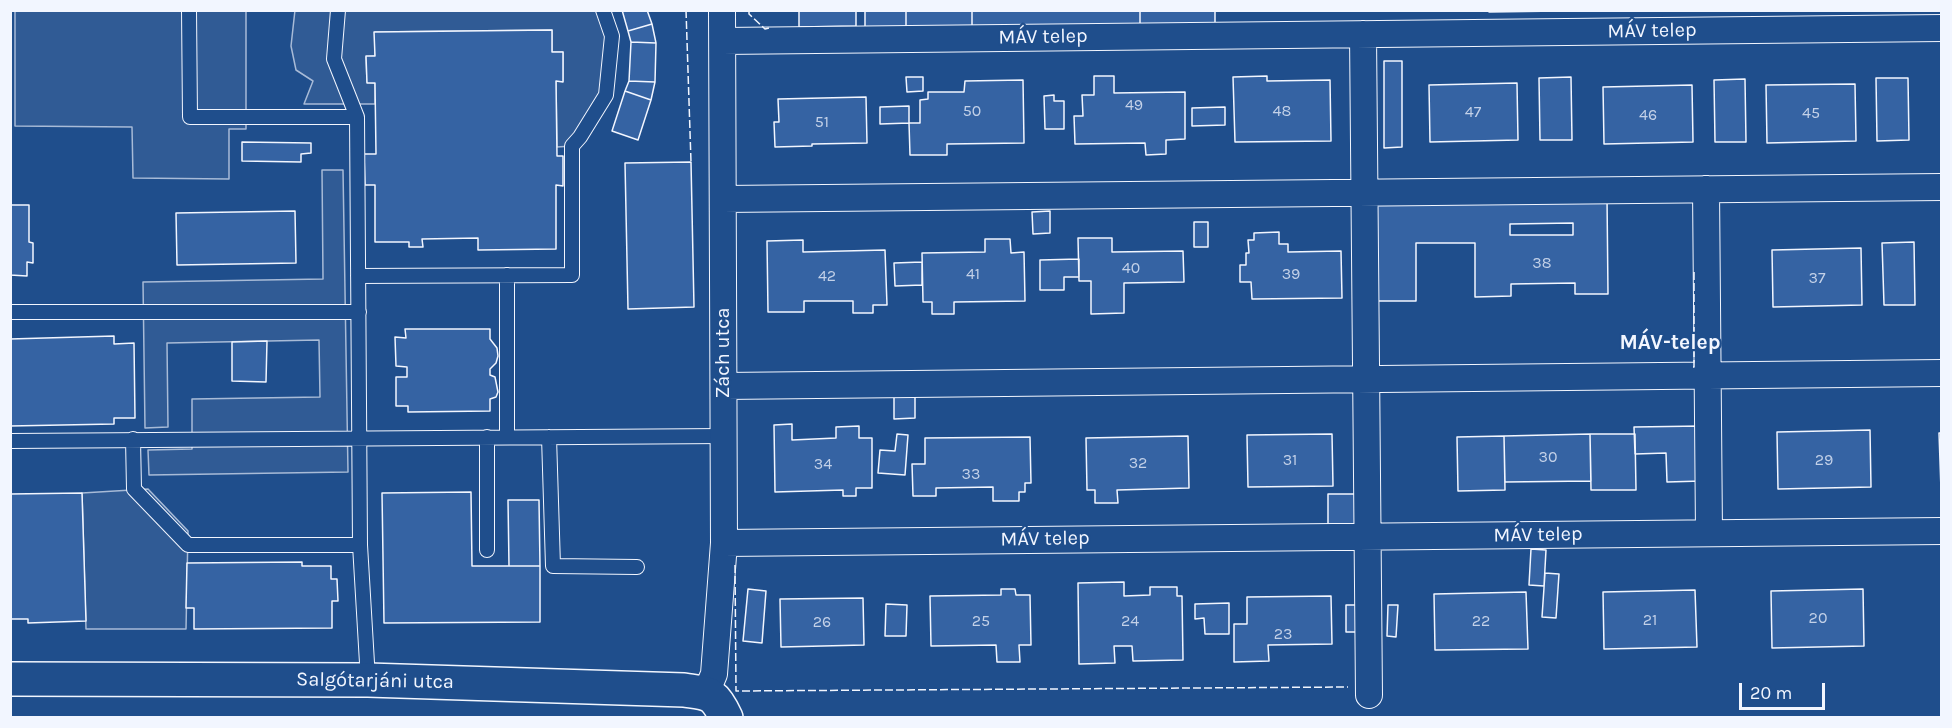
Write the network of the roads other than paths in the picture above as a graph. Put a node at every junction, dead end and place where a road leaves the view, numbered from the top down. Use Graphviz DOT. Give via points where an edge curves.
graph roads {
  1 [pos="189,10"];
  2 [pos="338,10"];
  3 [pos="603,10"];
  4 [pos="722,10"];
  5 [pos="1941,28"];
  6 [pos="1363,34"];
  7 [pos="723,40"];
  8 [pos="357,117"];
  9 [pos="1941,187"];
  10 [pos="1706,189"];
  11 [pos="1364,193"];
  12 [pos="723,199"];
  13 [pos="507,275"];
  14 [pos="358,276"];
  15 [pos="10,312"];
  16 [pos="359,312"];
  17 [pos="1941,374"];
  18 [pos="1708,375"];
  19 [pos="1365,379"];
  20 [pos="724,386"];
  21 [pos="724,436"];
  22 [pos="487,437"];
  23 [pos="507,437"];
  24 [pos="549,437"];
  25 [pos="359,438"];
  26 [pos="133,439"];
  27 [pos="10,441"];
  28 [pos="1941,531"];
  29 [pos="1709,533"];
  30 [pos="1366,536"];
  31 [pos="724,543"];
  32 [pos="360,545"];
  33 [pos="487,550"];
  34 [pos="637,567"];
  35 [pos="10,680"];
  36 [pos="368,680"];
  37 [pos="1369,695"];
  38 [pos="716,705"];
  1 -- 8 [label="lane" via="190,117"];
  2 -- 8 [label="lane" via="334,59"];
  3 -- 13 [label="lane" via="612,36 606,95 572,146 572,275"];
  4 -- 7 [label="street, Zách utca"];
  5 -- 6 [label="street, MÁV telep"];
  6 -- 7 [label="street, MÁV telep"];
  6 -- 11 [label="street"];
  7 -- 12 [label="street, Zách utca"];
  8 -- 14 [label="lane"];
  9 -- 10 [label="street"];
  10 -- 11 [label="street"];
  10 -- 18 [label="street"];
  11 -- 12 [label="street"];
  11 -- 19 [label="street"];
  12 -- 20 [label="street, Zách utca"];
  13 -- 14 [label="lane"];
  13 -- 23 [label="lane"];
  14 -- 16 [label="lane"];
  15 -- 16 [label="lane"];
  16 -- 25 [label="lane"];
  17 -- 18 [label="street"];
  18 -- 19 [label="street"];
  18 -- 29 [label="street"];
  19 -- 20 [label="street"];
  19 -- 30 [label="street"];
  20 -- 21 [label="street, Zách utca"];
  21 -- 24 [label="lane"];
  21 -- 31 [label="street, Zách utca"];
  22 -- 23 [label="lane"];
  22 -- 25 [label="lane"];
  22 -- 33 [label="lane"];
  23 -- 24 [label="lane"];
  24 -- 34 [label="lane" via="552,566"];
  25 -- 26 [label="lane"];
  25 -- 32 [label="lane"];
  26 -- 27 [label="lane"];
  26 -- 32 [label="lane" via="134,489 188,545"];
  28 -- 29 [label="street, MÁV telep"];
  29 -- 30 [label="street, MÁV telep"];
  30 -- 31 [label="street, MÁV telep"];
  30 -- 37 [label="street"];
  31 -- 38 [label="street, Zách utca" via="714,674"];
  32 -- 36 [label="lane"];
  35 -- 36 [label="street, Salgótarjáni utca"];
  36 -- 38 [label="street, Salgótarjáni utca" via="684,690"];
}
